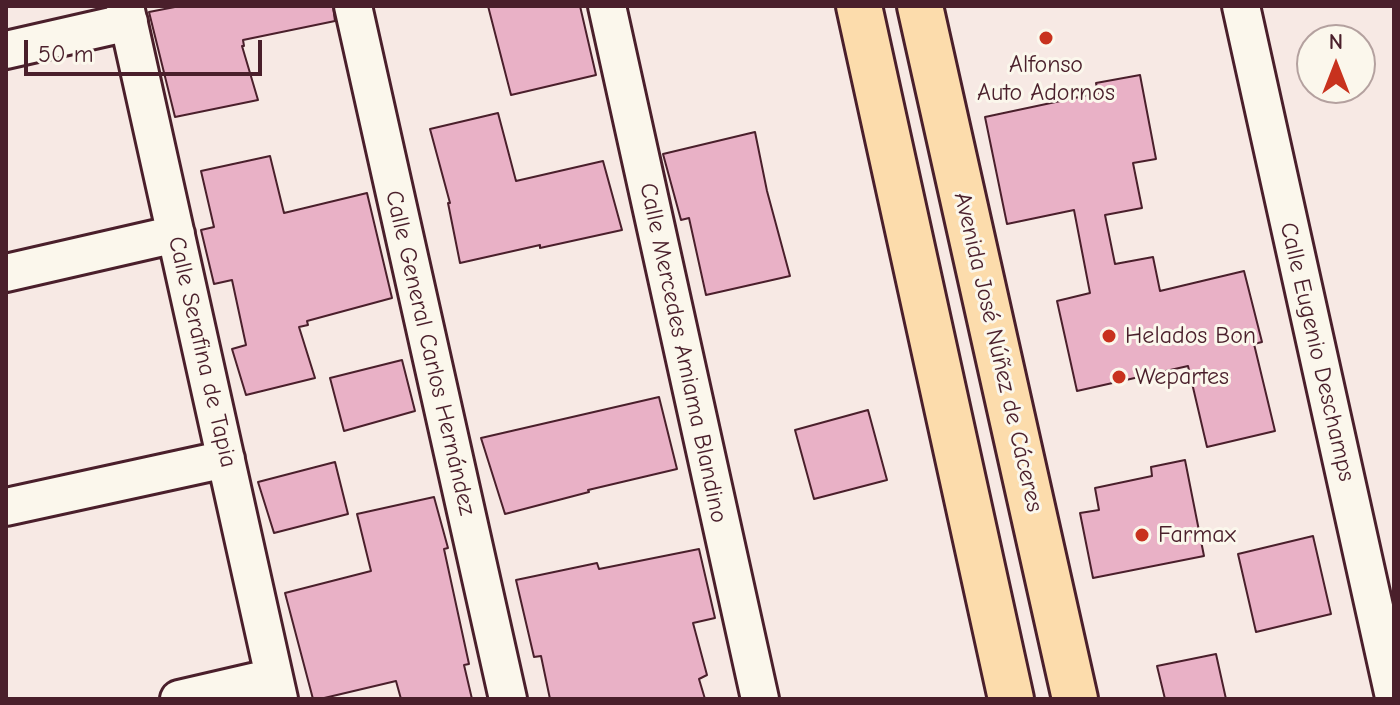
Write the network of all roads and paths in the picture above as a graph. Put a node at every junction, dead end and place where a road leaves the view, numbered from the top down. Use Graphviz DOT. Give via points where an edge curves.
graph roads {
  1 [pos="353,6"];
  2 [pos="607,6"];
  3 [pos="859,6"];
  4 [pos="920,6"];
  5 [pos="1241,6"];
  6 [pos="127,14"];
  7 [pos="6,50"];
  8 [pos="176,234"];
  9 [pos="6,273"];
  10 [pos="226,459"];
  11 [pos="6,507"];
  12 [pos="276,688"];
  13 [pos="1394,697"];
  14 [pos="179,699"];
  15 [pos="508,699"];
  16 [pos="760,699"];
  17 [pos="1011,699"];
  18 [pos="1075,699"];
  1 -- 15 [label="street, Calle General Carlos Hernández"];
  2 -- 16 [label="street, Calle Mercedes Amiama Blandino"];
  3 -- 17 [label="main road"];
  4 -- 18 [label="main road, Avenida José Núñez de Cáceres"];
  5 -- 13 [label="street, Calle Eugenio Deschamps"];
  6 -- 7 [label="street"];
  6 -- 8 [label="street, Calle Serafina de Tapia"];
  8 -- 9 [label="street"];
  8 -- 10 [label="street, Calle Serafina de Tapia"];
  10 -- 11 [label="street"];
  10 -- 12 [label="street, Calle Serafina de Tapia"];
  12 -- 14 [label="street"];
}
